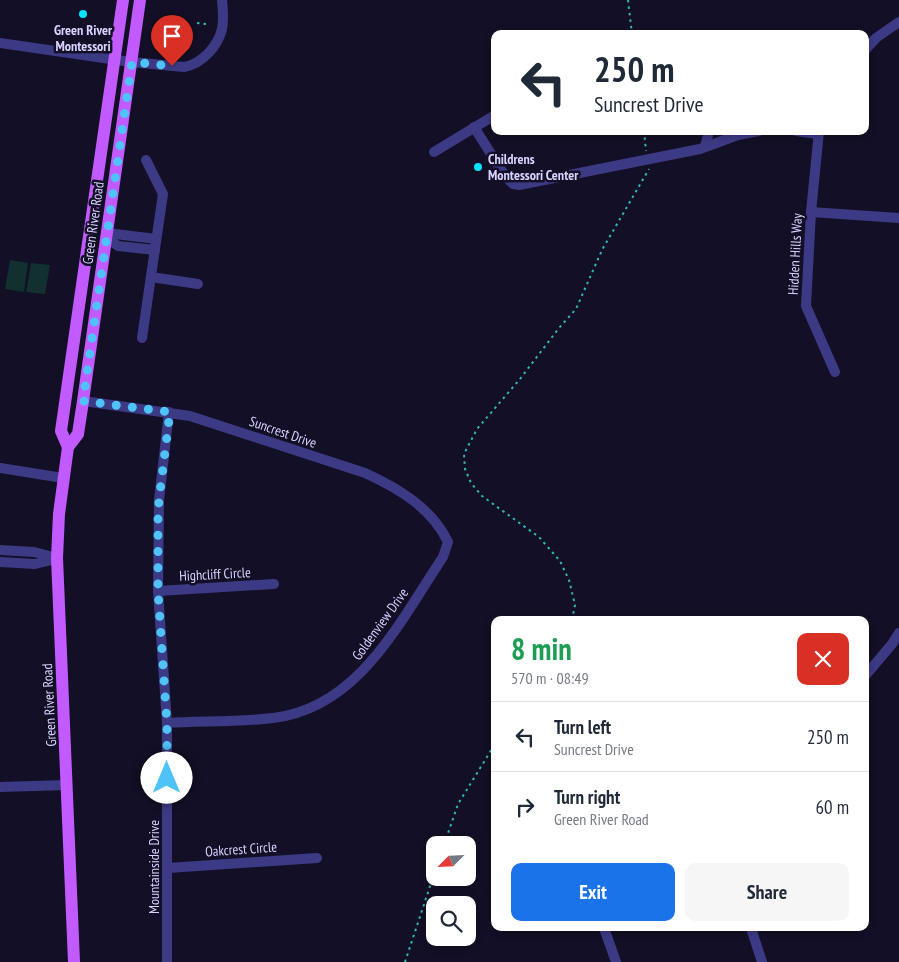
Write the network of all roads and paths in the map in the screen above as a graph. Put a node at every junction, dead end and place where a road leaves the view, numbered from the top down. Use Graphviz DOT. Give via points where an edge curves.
graph roads {
  1 [pos="123,0"];
  2 [pos="140,0"];
  3 [pos="222,0"];
  4 [pos="628,0"];
  5 [pos="899,22"];
  6 [pos="197,23"];
  7 [pos="206,24"];
  8 [pos="632,30"];
  9 [pos="0,43"];
  10 [pos="869,46"];
  11 [pos="115,60"];
  12 [pos="132,62"];
  13 [pos="491,117"];
  14 [pos="474,127"];
  15 [pos="645,135"];
  16 [pos="708,135"];
  17 [pos="732,135"];
  18 [pos="818,135"];
  19 [pos="705,147"];
  20 [pos="434,152"];
  21 [pos="647,154"];
  22 [pos="146,160"];
  23 [pos="648,167"];
  24 [pos="811,212"];
  25 [pos="899,218"];
  26 [pos="91,222"];
  27 [pos="107,236"];
  28 [pos="156,239"];
  29 [pos="155,250"];
  30 [pos="151,278"];
  31 [pos="198,284"];
  32 [pos="142,338"];
  33 [pos="835,372"];
  34 [pos="69,373"];
  35 [pos="83,401"];
  36 [pos="170,412"];
  37 [pos="68,447"];
  38 [pos="0,468"];
  39 [pos="63,478"];
  40 [pos="448,542"];
  41 [pos="0,550"];
  42 [pos="57,558"];
  43 [pos="0,562"];
  44 [pos="274,584"];
  45 [pos="158,591"];
  46 [pos="573,616"];
  47 [pos="899,633"];
  48 [pos="869,671"];
  49 [pos="167,724"];
  50 [pos="491,750"];
  51 [pos="68,785"];
  52 [pos="0,787"];
  53 [pos="447,836"];
  54 [pos="317,858"];
  55 [pos="168,868"];
  56 [pos="430,886"];
  57 [pos="605,931"];
  58 [pos="752,931"];
  59 [pos="74,962"];
  60 [pos="167,962"];
  61 [pos="404,962"];
  62 [pos="616,962"];
  63 [pos="762,962"];
  1 -- 11 [label="main road, Green River Road"];
  2 -- 12 [label="main road, Green River Road"];
  3 -- 12 [label="street" via="222,30 215,46 200,61 184,67"];
  4 -- 8 [label="path"];
  5 -- 10 [label="street"];
  6 -- 7 [label="path"];
  9 -- 11 [label="street"];
  11 -- 12 [label="street"];
  11 -- 26 [label="main road, Green River Road"];
  12 -- 27 [label="main road, Green River Road"];
  13 -- 14 [label="street"];
  14 -- 19 [label="street" via="505,176 519,185"];
  14 -- 20 [label="street"];
  15 -- 21 [label="path"];
  16 -- 19 [label="street"];
  17 -- 19 [label="street"];
  18 -- 24 [label="street, Hidden Hills Way"];
  22 -- 28 [label="street" via="163,194"];
  23 -- 46 [label="path" via="602,250 576,309 477,429 464,454 464,469 482,496 539,537 560,561 575,605"];
  24 -- 25 [label="street"];
  24 -- 33 [label="street, Hidden Hills Way" via="806,306"];
  26 -- 27 [label="main road"];
  26 -- 34 [label="main road, Green River Road"];
  27 -- 28 [label="street"];
  27 -- 29 [label="street" via="118,246"];
  27 -- 35 [label="main road, Green River Road"];
  28 -- 29 [label="street"];
  29 -- 30 [label="street"];
  30 -- 31 [label="street"];
  30 -- 32 [label="street"];
  34 -- 35 [label="main road"];
  34 -- 37 [label="main road, Green River Road" via="62,431"];
  35 -- 36 [label="street, Suncrest Drive"];
  35 -- 37 [label="main road, Green River Road" via="78,434"];
  36 -- 40 [label="street, Suncrest Drive" via="365,473 413,500 441,527"];
  36 -- 45 [label="street, Mountainside Drive" via="159,500"];
  37 -- 39 [label="main road, Green River Road"];
  38 -- 39 [label="street"];
  39 -- 42 [label="main road, Green River Road"];
  40 -- 49 [label="street, Goldenview Drive" via="443,557 372,661 354,680 322,703 274,718"];
  41 -- 42 [label="street" via="34,552"];
  42 -- 43 [label="street" via="35,564"];
  42 -- 51 [label="main road, Green River Road"];
  44 -- 45 [label="street, Highcliff Circle"];
  45 -- 49 [label="street, Mountainside Drive"];
  47 -- 48 [label="street"];
  49 -- 55 [label="street, Mountainside Drive"];
  50 -- 53 [label="path" via="458,804"];
  51 -- 52 [label="street"];
  51 -- 59 [label="main road, Green River Road"];
  54 -- 55 [label="street, Oakcrest Circle"];
  55 -- 60 [label="street, Mountainside Drive"];
  56 -- 61 [label="path"];
  57 -- 62 [label="street"];
  58 -- 63 [label="street"];
}
